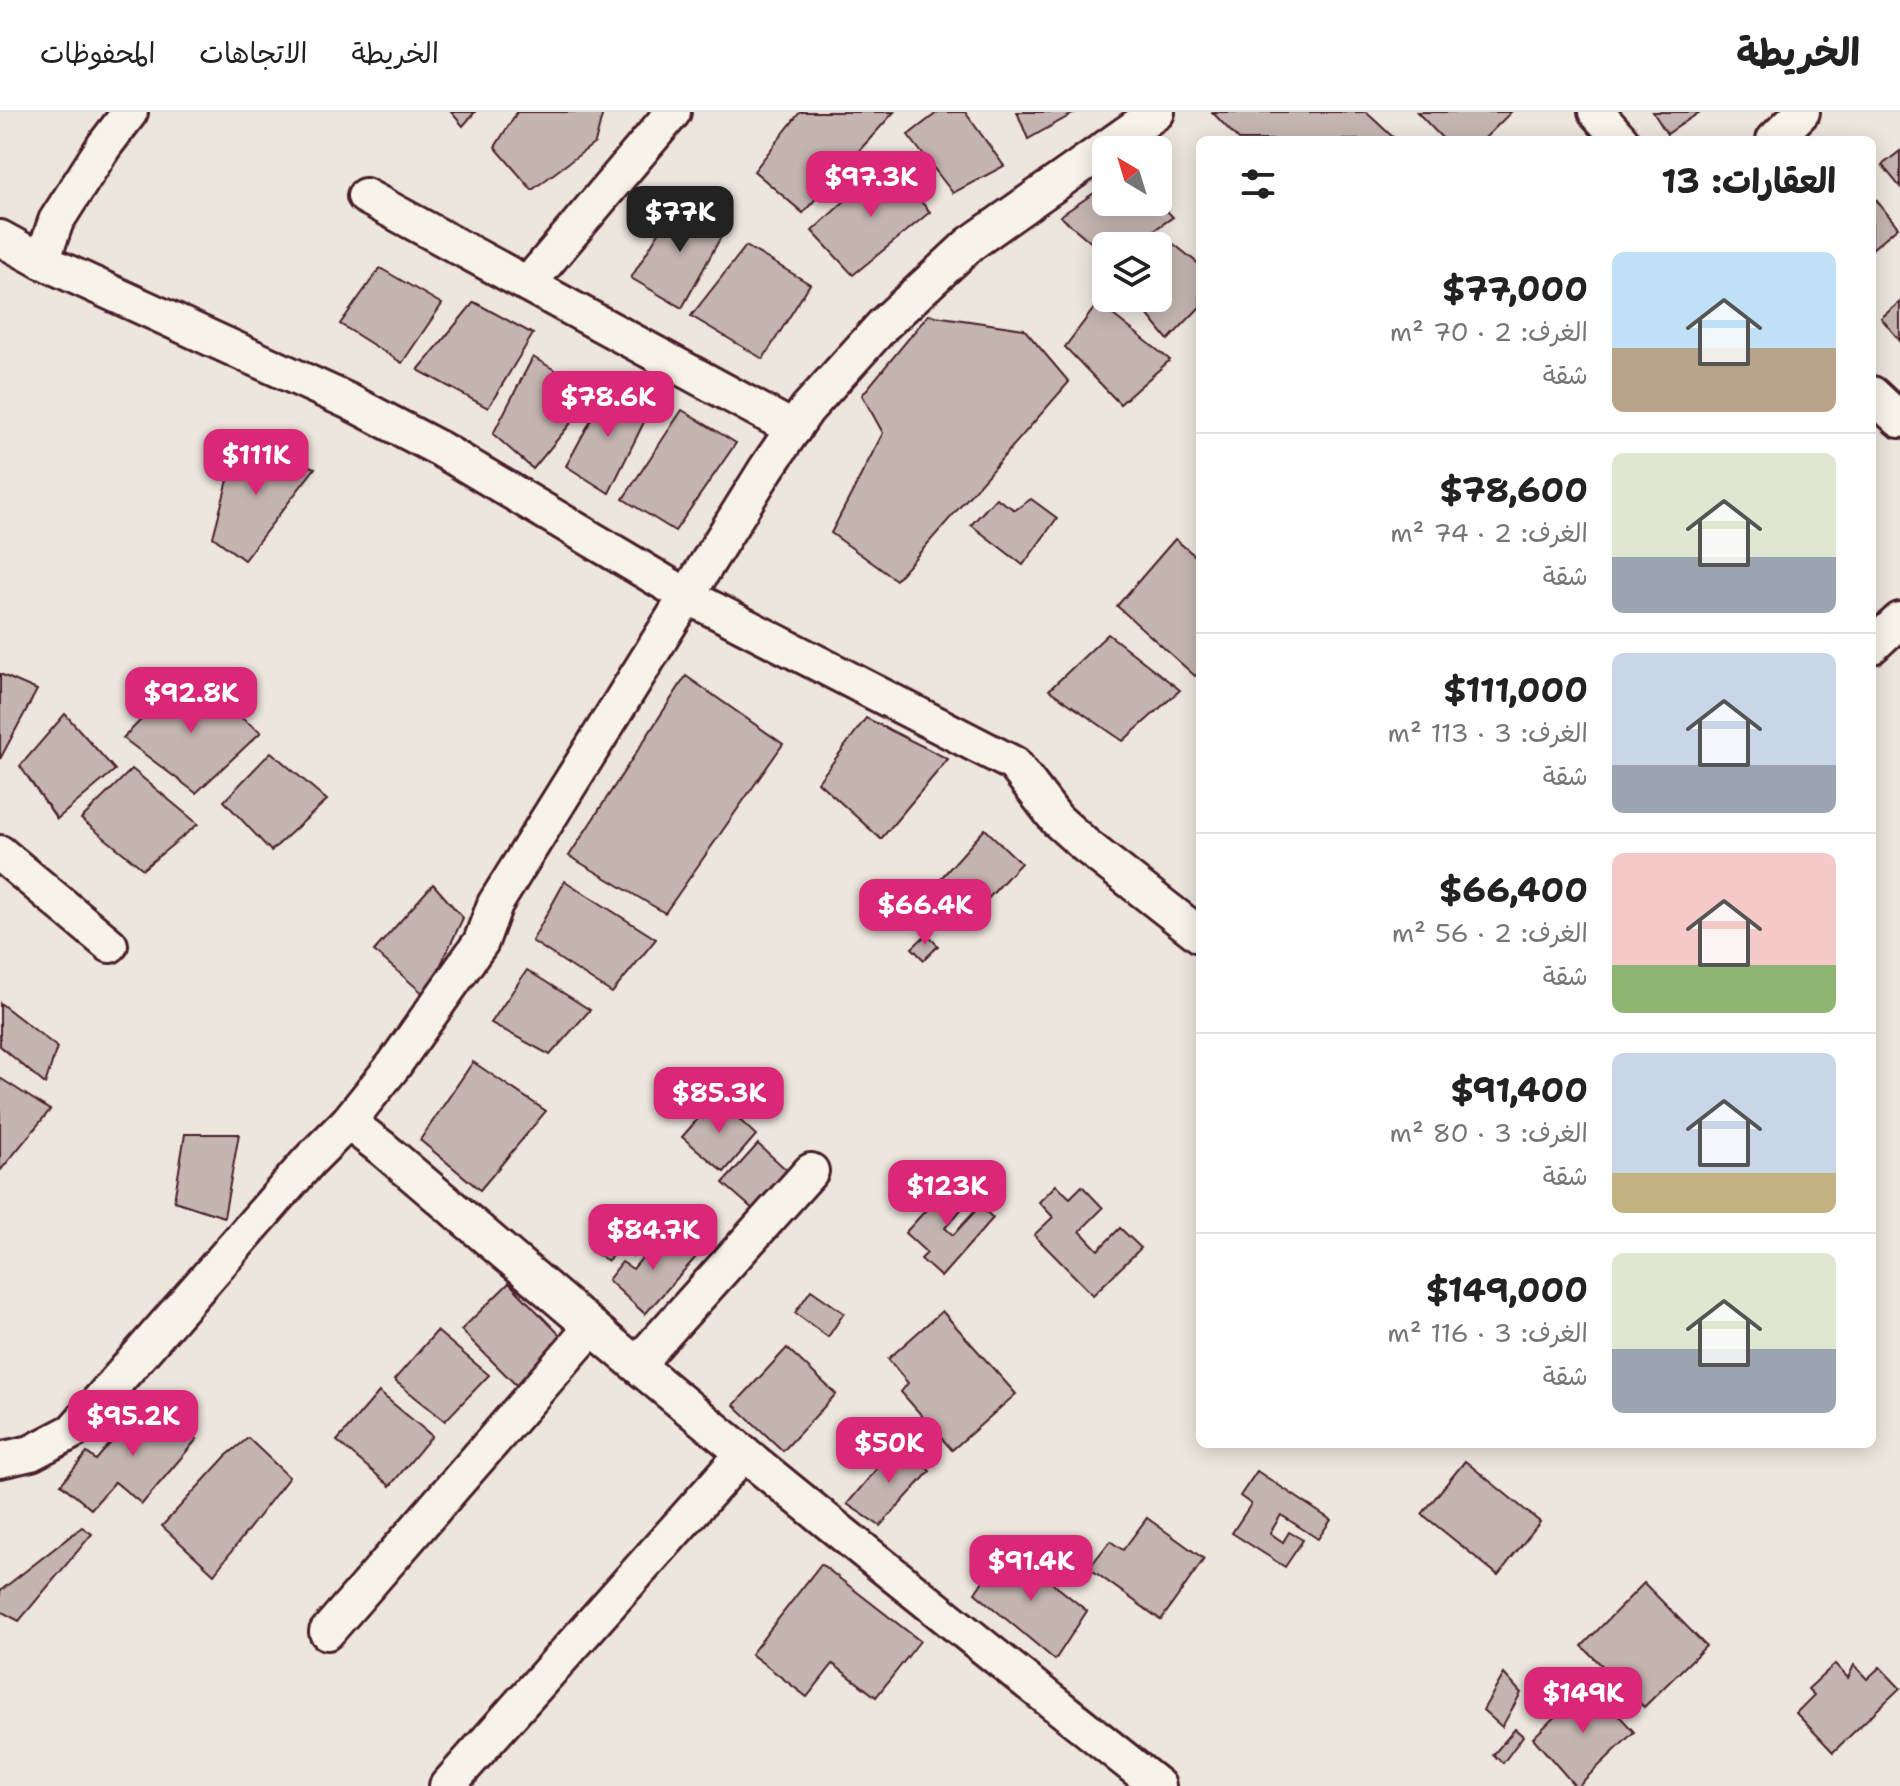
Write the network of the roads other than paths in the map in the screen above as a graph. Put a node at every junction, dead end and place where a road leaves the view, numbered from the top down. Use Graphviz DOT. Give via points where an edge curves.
graph roads {
  1 [pos="130,112"];
  2 [pos="673,112"];
  3 [pos="1157,112"];
  4 [pos="1596,112"];
  5 [pos="1802,112"];
  6 [pos="1617,136"];
  7 [pos="1778,136"];
  8 [pos="365,196"];
  9 [pos="0,238"];
  10 [pos="42,261"];
  11 [pos="528,284"];
  12 [pos="1876,398"];
  13 [pos="1900,420"];
  14 [pos="794,429"];
  15 [pos="687,596"];
  16 [pos="1900,620"];
  17 [pos="1876,642"];
  18 [pos="0,853"];
  19 [pos="1196,932"];
  20 [pos="110,945"];
  21 [pos="348,1122"];
  22 [pos="811,1171"];
  23 [pos="592,1327"];
  24 [pos="637,1364"];
  25 [pos="744,1453"];
  26 [pos="0,1460"];
  27 [pos="327,1632"];
  28 [pos="1148,1783"];
  29 [pos="447,1786"];
  1 -- 10 [label="street" via="56,221"];
  2 -- 11 [label="street"];
  3 -- 14 [label="street" via="970,244 884,324"];
  4 -- 6 [label="street"];
  5 -- 7 [label="street"];
  8 -- 11 [label="street"];
  9 -- 10 [label="street"];
  10 -- 15 [label="street" via="440,449"];
  11 -- 14 [label="street"];
  12 -- 13 [label="street"];
  14 -- 15 [label="street"];
  15 -- 19 [label="street" via="1014,764 1057,820"];
  15 -- 21 [label="street" via="495,904 481,942"];
  16 -- 17 [label="street"];
  18 -- 20 [label="street"];
  21 -- 23 [label="street"];
  21 -- 26 [label="street" via="73,1431 31,1453"];
  22 -- 24 [label="street"];
  23 -- 24 [label="street"];
  23 -- 27 [label="street"];
  24 -- 25 [label="street"];
  25 -- 28 [label="street"];
  25 -- 29 [label="street"];
}
